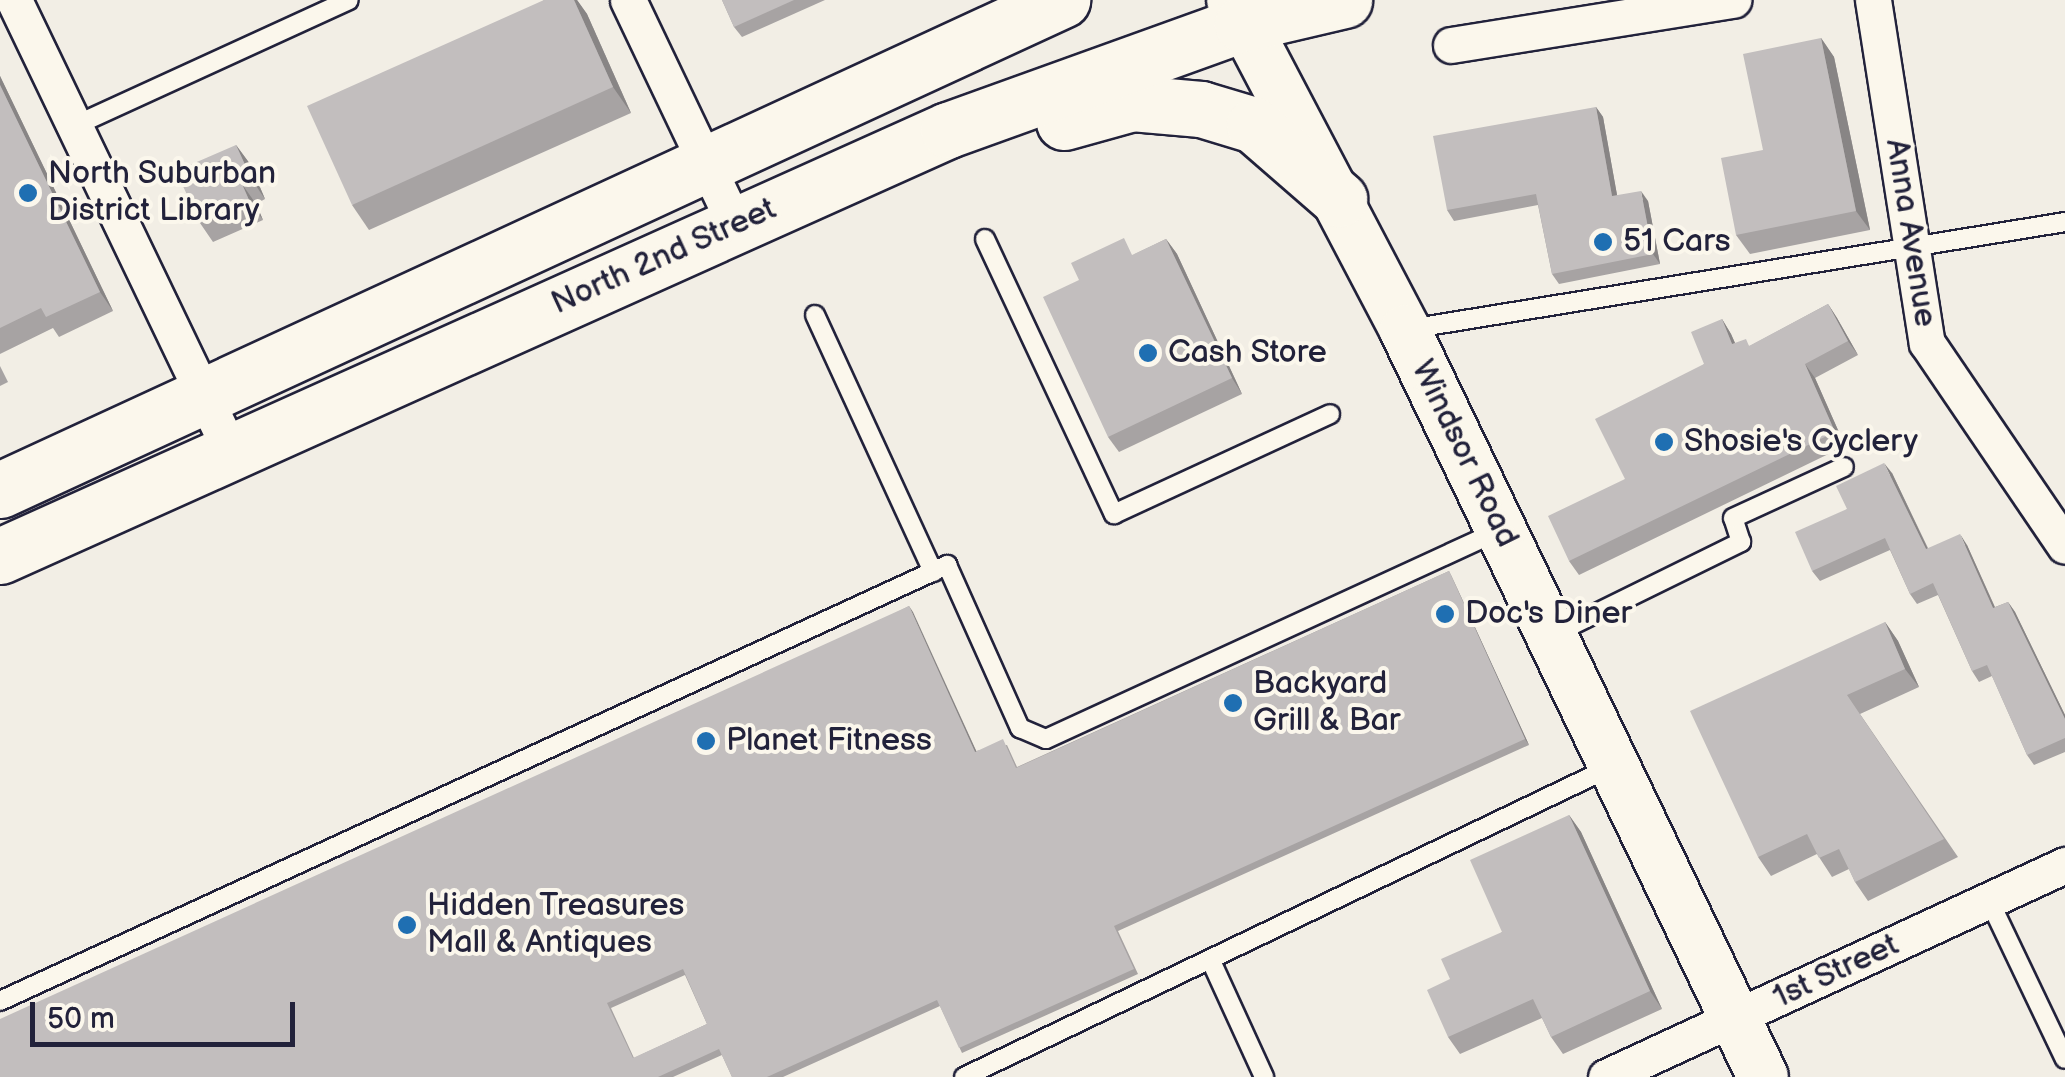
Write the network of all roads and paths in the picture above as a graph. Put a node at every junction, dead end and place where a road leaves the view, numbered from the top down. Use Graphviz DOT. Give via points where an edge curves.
graph roads {
  1 [pos="14,0"];
  2 [pos="348,0"];
  3 [pos="628,0"];
  4 [pos="1062,0"];
  5 [pos="1344,0"];
  6 [pos="1734,0"];
  7 [pos="1873,0"];
  8 [pos="1237,12"];
  9 [pos="1452,46"];
  10 [pos="74,126"];
  11 [pos="948,130"];
  12 [pos="704,160"];
  13 [pos="1339,199"];
  14 [pos="2065,222"];
  15 [pos="735,224"];
  16 [pos="985,239"];
  17 [pos="1914,251"];
  18 [pos="815,315"];
  19 [pos="1404,330"];
  20 [pos="205,398"];
  21 [pos="1330,414"];
  22 [pos="232,454"];
  23 [pos="1844,466"];
  24 [pos="0,490"];
  25 [pos="1501,530"];
  26 [pos="2065,546"];
  27 [pos="0,556"];
  28 [pos="933,572"];
  29 [pos="1551,635"];
  30 [pos="1614,766"];
  31 [pos="2065,865"];
  32 [pos="1990,900"];
  33 [pos="1211,961"];
  34 [pos="0,1001"];
  35 [pos="1735,1018"];
  36 [pos="2065,1059"];
  37 [pos="964,1077"];
  38 [pos="1264,1077"];
  39 [pos="1606,1077"];
  40 [pos="1763,1077"];
  1 -- 10 [label="street"];
  2 -- 10 [label="lane"];
  3 -- 12 [label="street"];
  4 -- 12 [label="main road"];
  5 -- 8 [label="main road, North 2nd Street"];
  6 -- 9 [label="street"];
  7 -- 17 [label="street, Anna Avenue"];
  8 -- 11 [label="main road, North 2nd Street"];
  8 -- 13 [label="street, Windsor Road"];
  10 -- 20 [label="street"];
  11 -- 13 [label="main road" via="1034,131 1132,103 1169,102 1254,124"];
  11 -- 15 [label="main road, North 2nd Street"];
  12 -- 15 [label="street"];
  12 -- 20 [label="main road"];
  13 -- 19 [label="street, Windsor Road"];
  14 -- 17 [label="lane"];
  15 -- 22 [label="main road, North 2nd Street"];
  16 -- 21 [label="lane" via="1114,514"];
  17 -- 19 [label="lane"];
  17 -- 26 [label="street, Anna Avenue" via="1927,343"];
  18 -- 28 [label="lane"];
  19 -- 25 [label="street, Windsor Road"];
  20 -- 22 [label="street"];
  20 -- 24 [label="main road"];
  22 -- 27 [label="main road, North 2nd Street"];
  23 -- 29 [label="lane" via="1733,518 1741,542"];
  25 -- 28 [label="lane" via="1046,739 1020,728 947,565"];
  25 -- 29 [label="street, Windsor Road"];
  28 -- 34 [label="lane"];
  29 -- 30 [label="street, Windsor Road"];
  30 -- 33 [label="lane"];
  30 -- 35 [label="street, Windsor Road"];
  31 -- 32 [label="street, 1st Street"];
  32 -- 35 [label="street, 1st Street"];
  32 -- 36 [label="lane"];
  33 -- 37 [label="lane"];
  33 -- 38 [label="lane"];
  35 -- 39 [label="street, 1st Street"];
  35 -- 40 [label="street, Windsor Road"];
}
